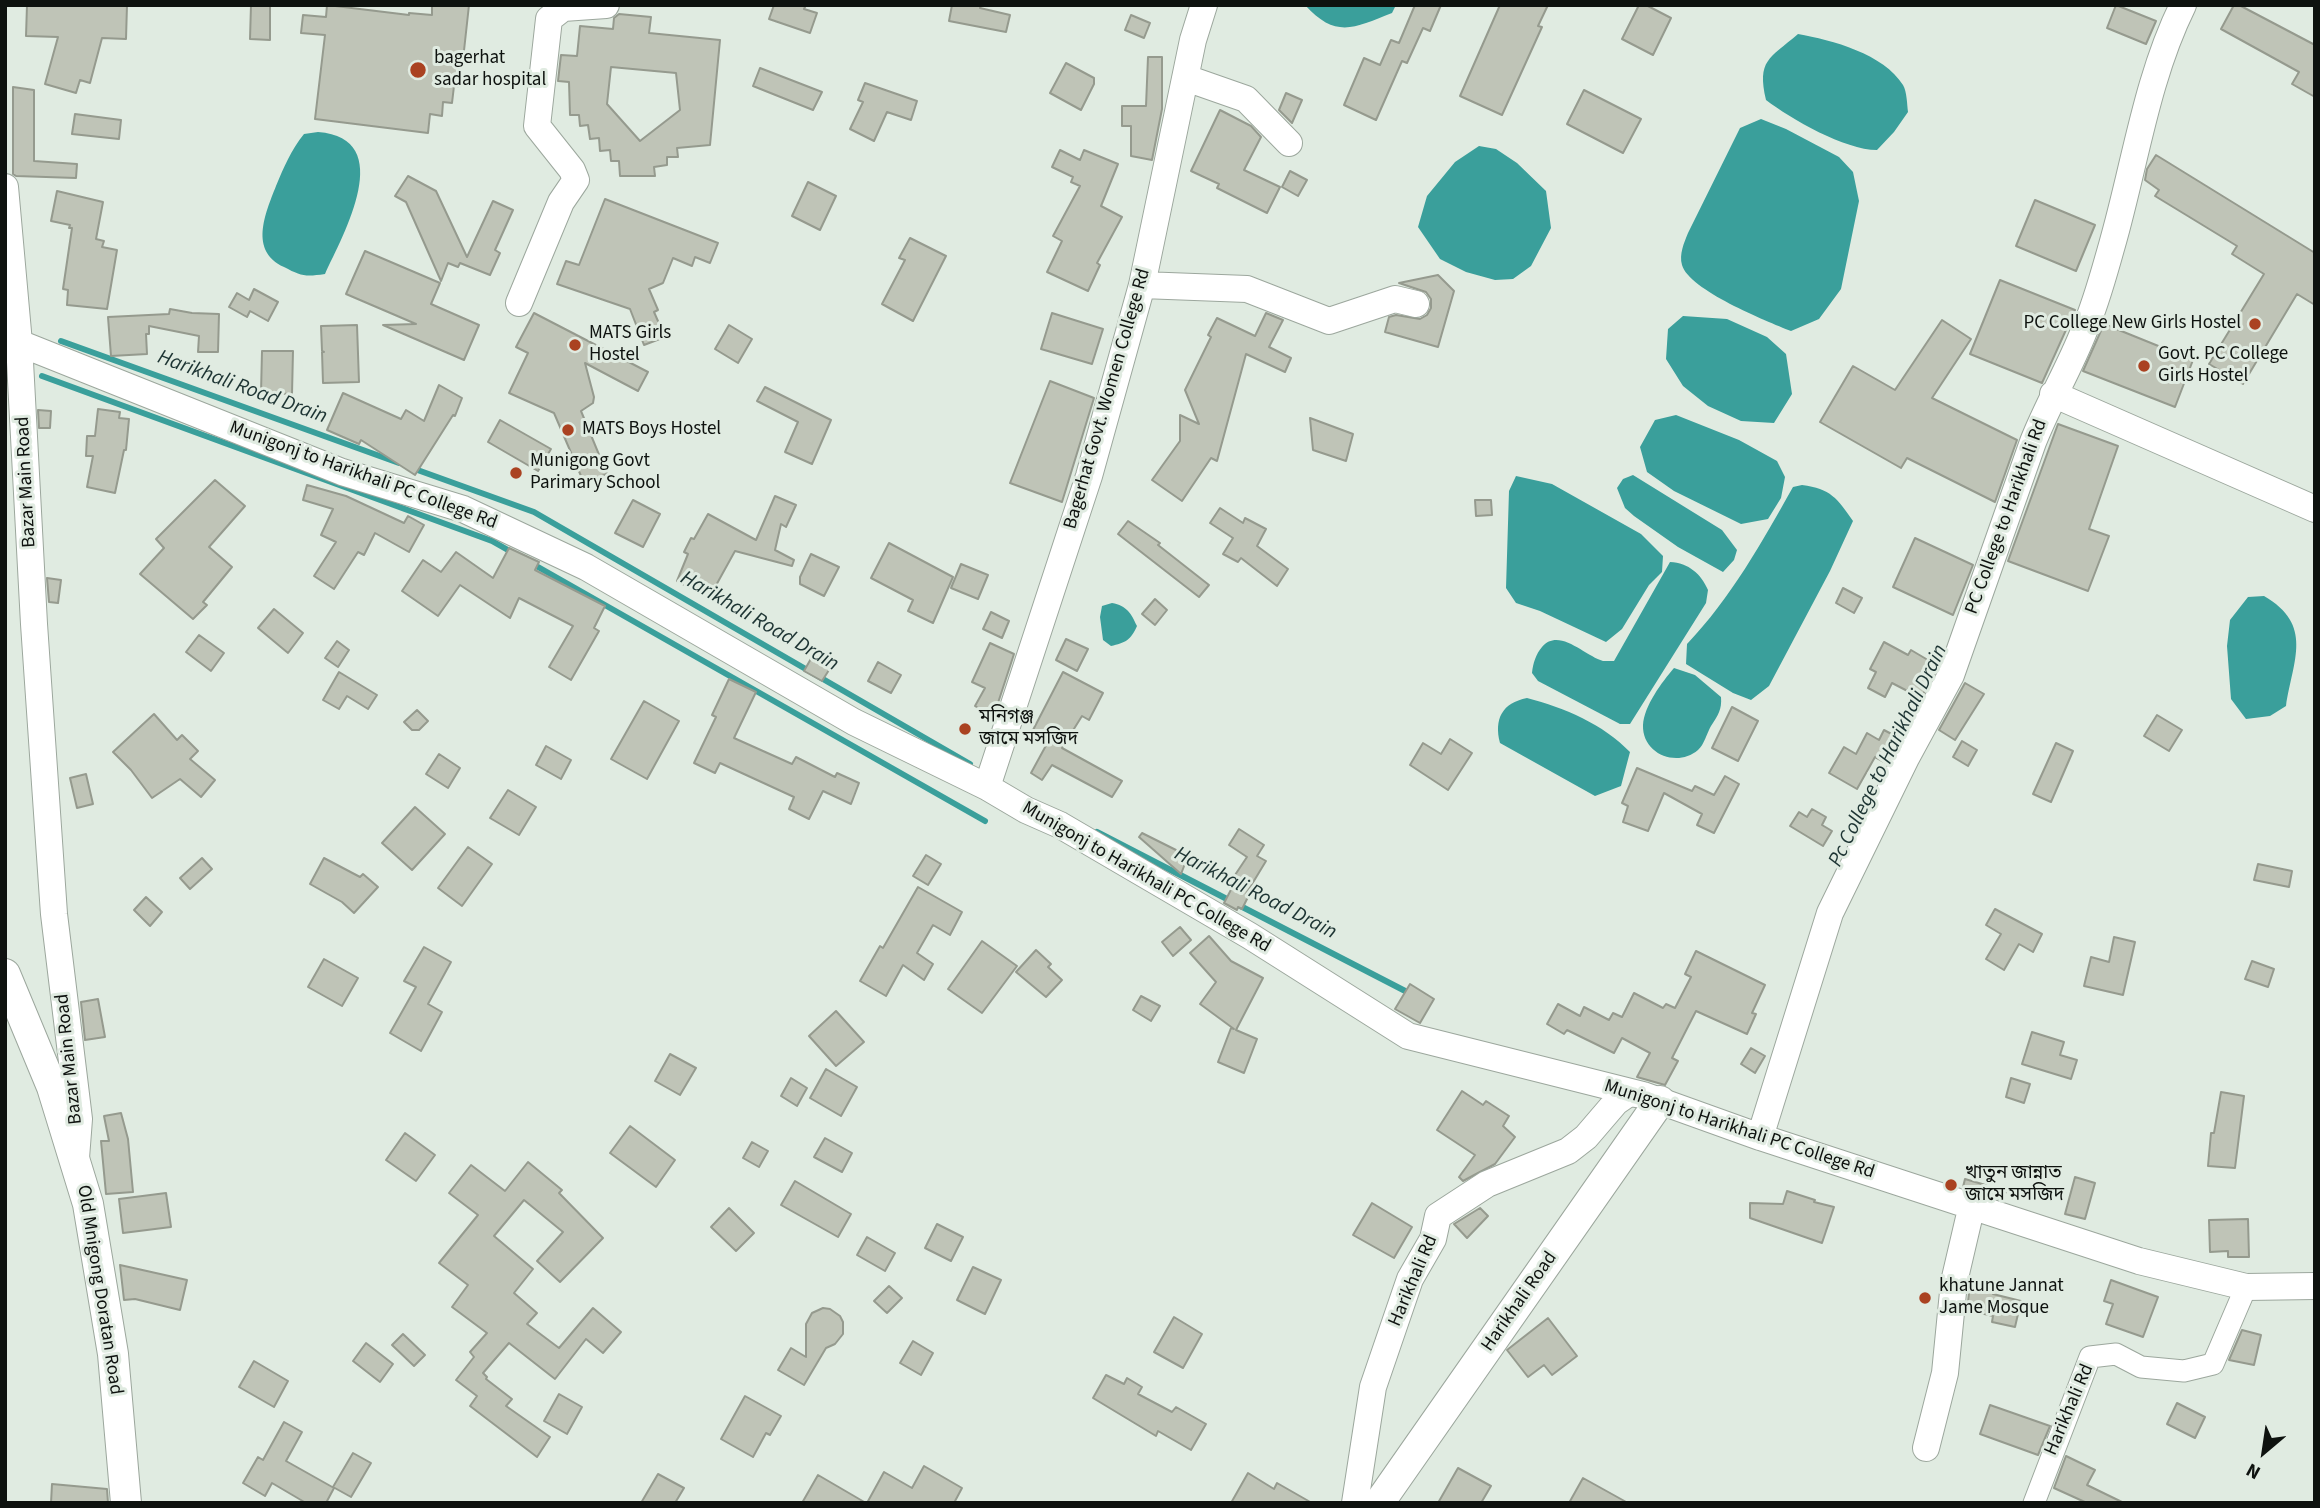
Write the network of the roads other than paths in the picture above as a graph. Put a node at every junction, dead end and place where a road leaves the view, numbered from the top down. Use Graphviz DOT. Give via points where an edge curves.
graph roads {
  1 [pos="606,5"];
  2 [pos="1204,5"];
  3 [pos="2183,5"];
  4 [pos="1186,78"];
  5 [pos="1289,143"];
  6 [pos="5,187"];
  7 [pos="1142,285"];
  8 [pos="519,303"];
  9 [pos="1416,304"];
  10 [pos="19,343"];
  11 [pos="2053,394"];
  12 [pos="2315,509"];
  13 [pos="987,787"];
  14 [pos="5,974"];
  15 [pos="1652,1098"];
  16 [pos="1760,1137"];
  17 [pos="76,1163"];
  18 [pos="1972,1205"];
  19 [pos="2315,1286"];
  20 [pos="2246,1287"];
  21 [pos="1926,1448"];
  22 [pos="126,1503"];
  23 [pos="1355,1503"];
  24 [pos="1379,1503"];
  25 [pos="2034,1503"];
  1 -- 8 [label="street" via="563,8 549,19 537,126 576,180 561,202"];
  2 -- 4 [label="street, Bagerhat Govt. Women College Rd"];
  3 -- 11 [label="street, PC College to Harikhali Rd" via="2140,128 2112,245 2085,331"];
  4 -- 5 [label="street" via="1246,99"];
  4 -- 7 [label="street, Bagerhat Govt. Women College Rd"];
  6 -- 10 [label="street, Bazar Main Road"];
  7 -- 9 [label="street" via="1247,289 1329,321 1395,299"];
  7 -- 13 [label="street, Bagerhat Govt. Women College Rd" via="1089,476"];
  10 -- 13 [label="street, Munigonj to Harikhali PC College Rd" via="342,472 463,509 586,566 854,722"];
  10 -- 17 [label="street, Bazar Main Road" via="54,914 79,1119"];
  11 -- 12 [label="street"];
  11 -- 16 [label="street, PC College to Harikhali Rd" via="1951,675 1830,912"];
  13 -- 15 [label="street, Munigonj to Harikhali PC College Rd" via="1250,936 1408,1036"];
  14 -- 17 [label="main road, Old Mnigong Doratan Road" via="52,1087"];
  15 -- 16 [label="street, Munigonj to Harikhali PC College Rd"];
  15 -- 23 [label="street, Harikhali Rd" via="1629,1093 1568,1151 1487,1184 1438,1216 1433,1239 1410,1279 1373,1387"];
  15 -- 24 [label="main road, Harikhali Road"];
  16 -- 18 [label="street, Munigonj to Harikhali PC College Rd"];
  17 -- 22 [label="main road, Old Mnigong Doratan Road" via="88,1204 113,1354"];
  18 -- 20 [label="street, Munigonj to Harikhali PC College Rd" via="2139,1261"];
  18 -- 21 [label="street" via="1954,1282 1945,1373"];
  19 -- 20 [label="street, Munigonj to Harikhali PC College Rd"];
  20 -- 25 [label="street, Harikhali Rd" via="2213,1364 2184,1371 2141,1367 2116,1354 2090,1357"];
}
